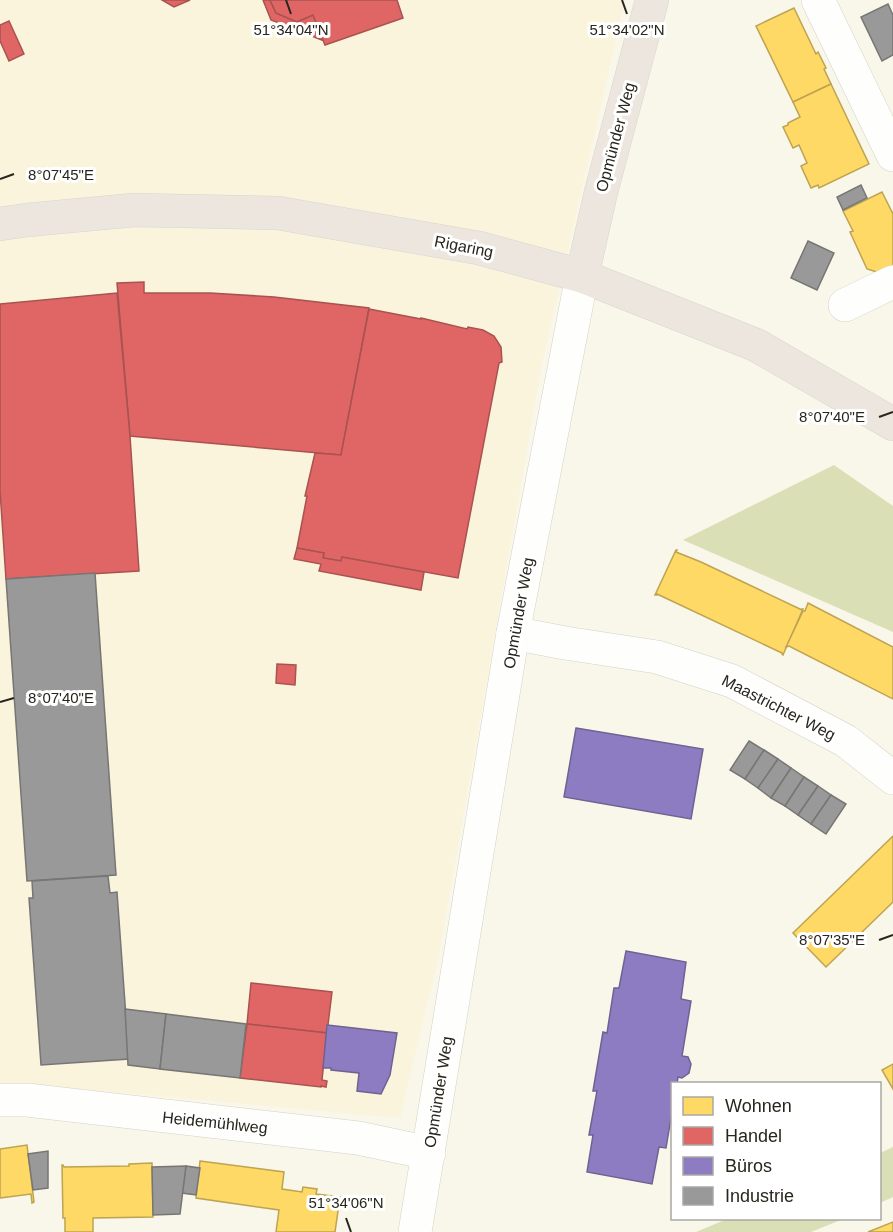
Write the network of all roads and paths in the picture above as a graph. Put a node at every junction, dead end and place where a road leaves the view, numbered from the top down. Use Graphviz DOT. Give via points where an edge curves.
graph roads {
  1 [pos="652,0"];
  2 [pos="818,0"];
  3 [pos="893,155"];
  4 [pos="0,224"];
  5 [pos="582,276"];
  6 [pos="893,282"];
  7 [pos="845,305"];
  8 [pos="893,424"];
  9 [pos="513,633"];
  10 [pos="893,778"];
  11 [pos="0,1100"];
  12 [pos="429,1153"];
  13 [pos="415,1232"];
  1 -- 5 [label="main road, Opmünder Weg"];
  2 -- 3 [label="street"];
  4 -- 5 [label="main road, Rigaring" via="135,210 278,213 479,248"];
  5 -- 8 [label="main road, Rigaring" via="756,345"];
  5 -- 9 [label="street, Opmünder Weg"];
  6 -- 7 [label="street"];
  9 -- 10 [label="street, Maastrichter Weg" via="657,657 732,681 846,741"];
  9 -- 12 [label="street, Opmünder Weg"];
  11 -- 12 [label="street, Heidemühlweg" via="358,1138"];
  12 -- 13 [label="street, Opmünder Weg"];
}
